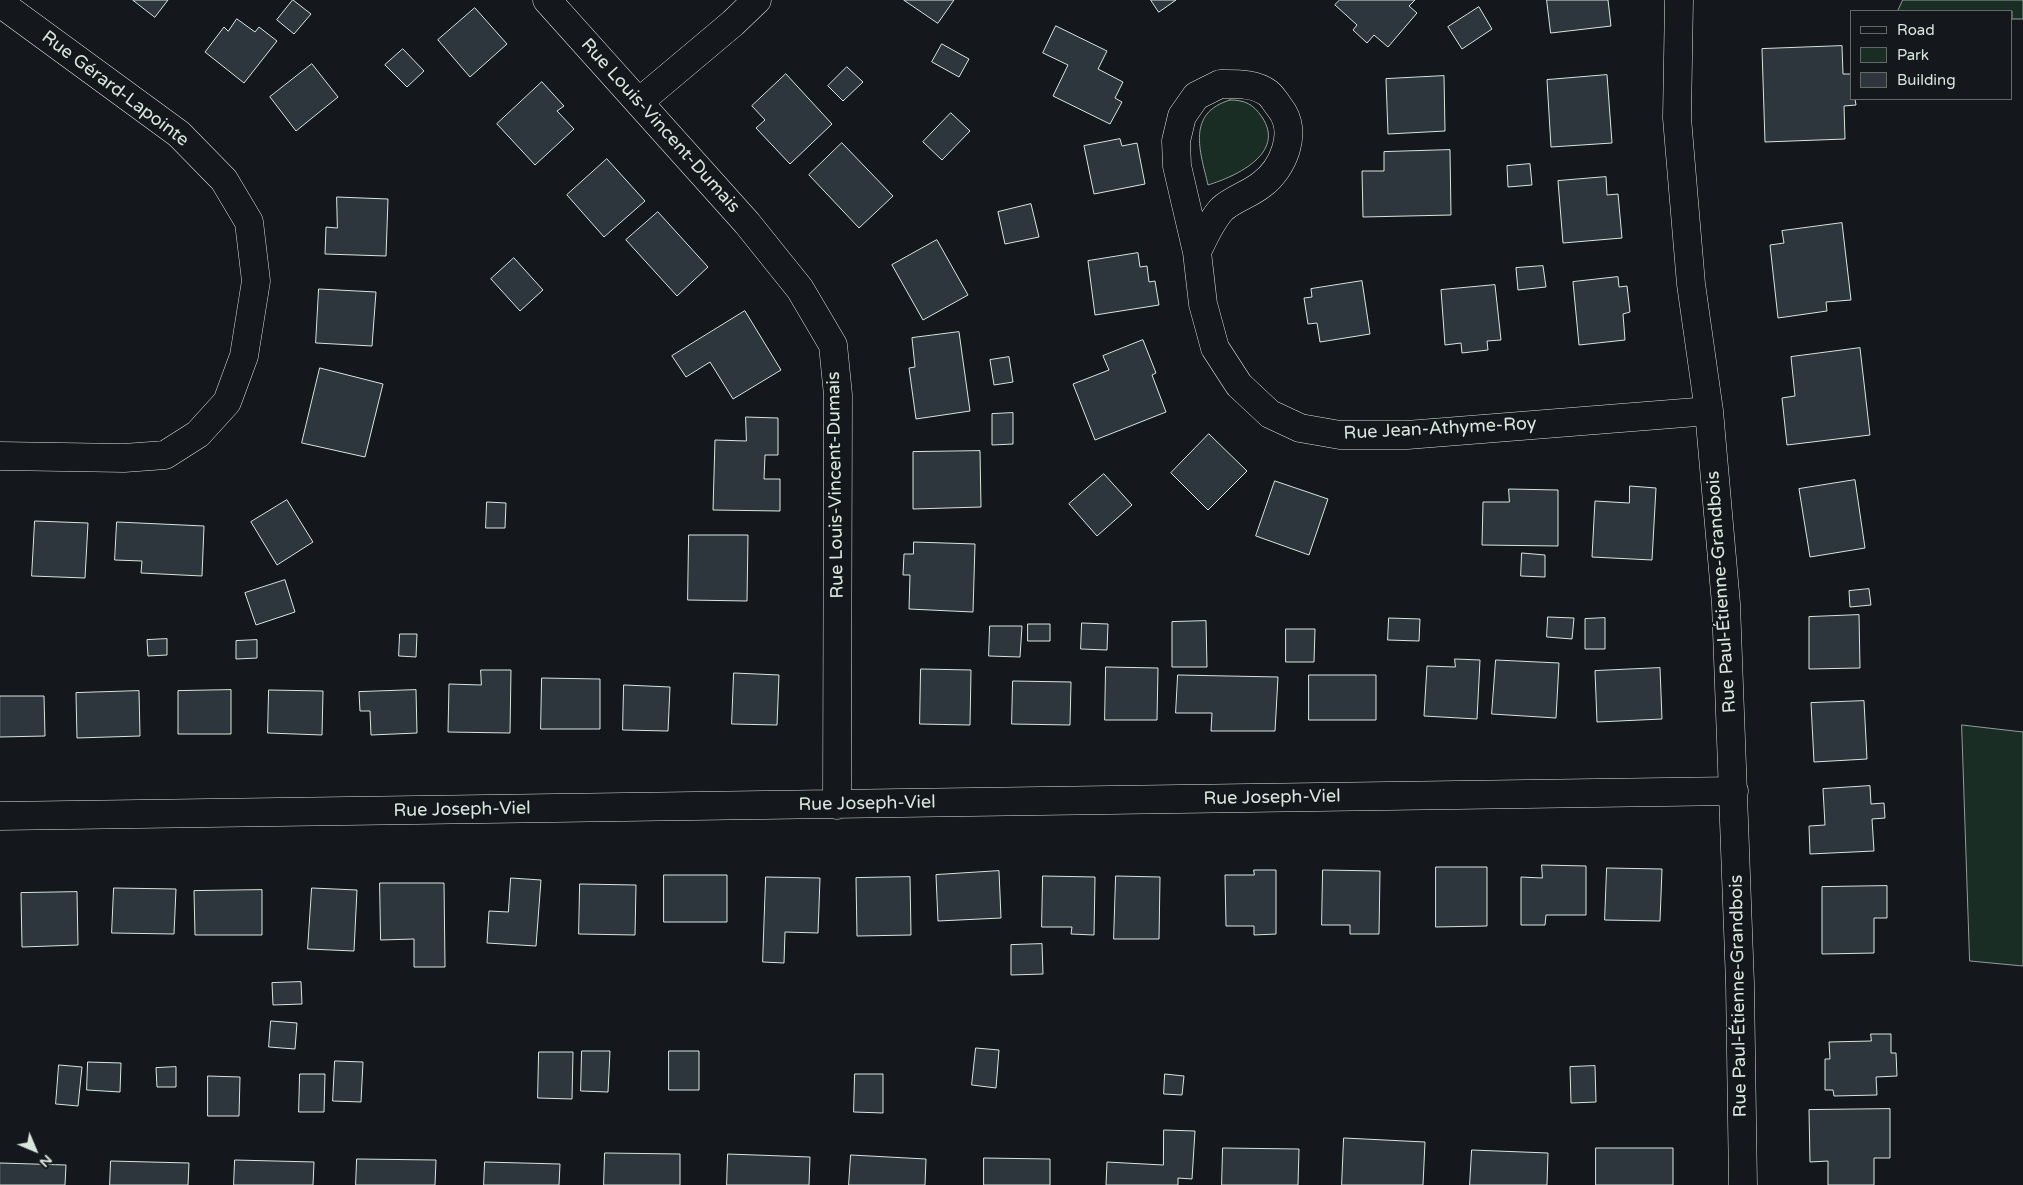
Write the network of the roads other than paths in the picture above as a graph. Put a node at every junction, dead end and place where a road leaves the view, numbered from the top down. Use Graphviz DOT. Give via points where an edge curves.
graph roads {
  1 [pos="547,0"];
  2 [pos="757,0"];
  3 [pos="1679,0"];
  4 [pos="0,3"];
  5 [pos="639,102"];
  6 [pos="1197,252"];
  7 [pos="1709,411"];
  8 [pos="0,456"];
  9 [pos="1734,791"];
  10 [pos="838,805"];
  11 [pos="0,816"];
  12 [pos="1743,1185"];
  1 -- 5 [label="street, Rue Louis-Vincent-Dumais"];
  2 -- 5 [label="street"];
  3 -- 7 [label="street, Rue Paul-Étienne-Grandbois" via="1677,118 1691,284"];
  4 -- 8 [label="street, Rue Gérard-Lapointe" via="179,134 224,180 249,222 256,281 244,356 227,402 198,434 165,455 124,458"];
  5 -- 10 [label="street, Rue Louis-Vincent-Dumais" via="747,223 800,289 833,345 838,395"];
  6 -- 6 [label="street, Rue Jean-Athyme-Roy" via="1223,208 1262,184 1274,173 1284,154 1289,133 1284,113 1267,92 1245,84 1220,84 1196,96 1182,116 1176,142 1177,166"];
  6 -- 7 [label="street, Rue Jean-Athyme-Roy" via="1203,304 1215,348 1239,385 1270,414 1300,428 1340,435 1407,435"];
  7 -- 9 [label="street, Rue Paul-Étienne-Grandbois" via="1726,604"];
  9 -- 10 [label="street, Rue Joseph-Viel"];
  9 -- 12 [label="street, Rue Paul-Étienne-Grandbois"];
  10 -- 11 [label="street, Rue Joseph-Viel"];
}
